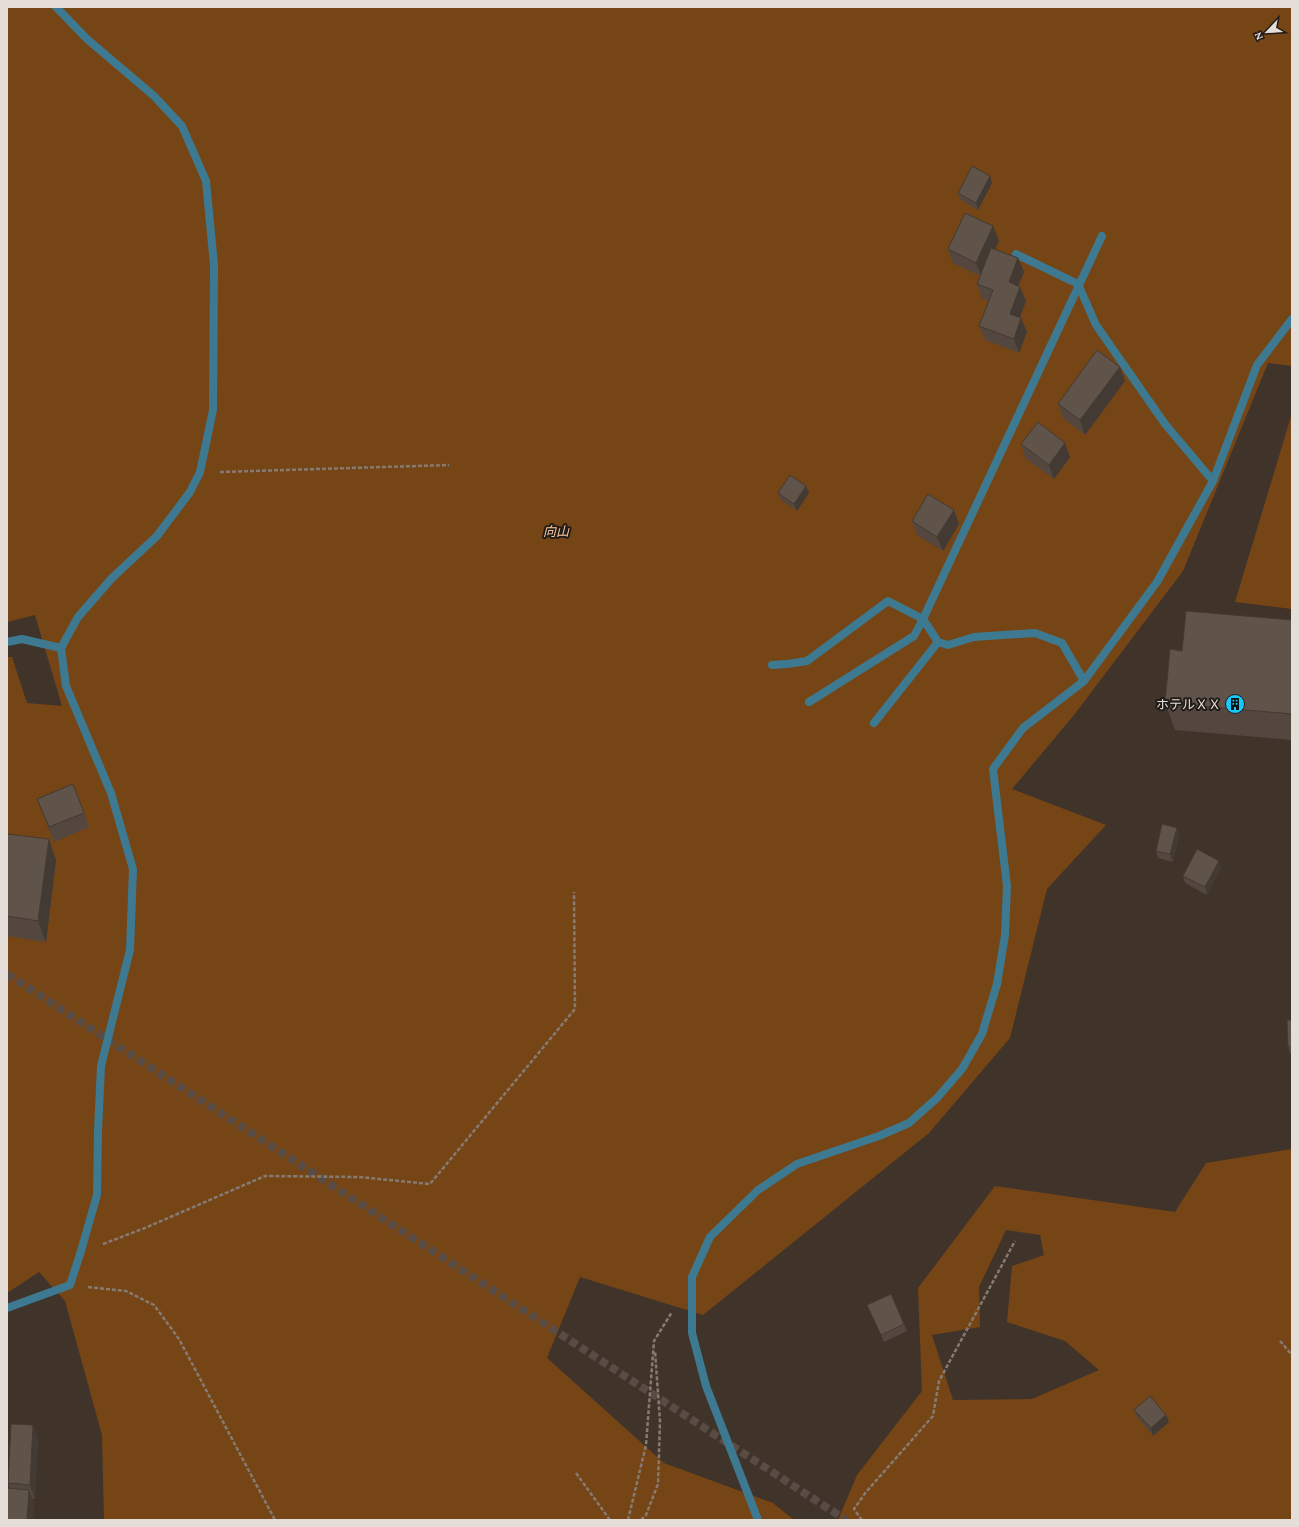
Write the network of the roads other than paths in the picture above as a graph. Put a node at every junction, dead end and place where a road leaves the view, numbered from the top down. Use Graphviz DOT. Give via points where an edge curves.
graph roads {
  1 [pos="56,7"];
  2 [pos="1102,236"];
  3 [pos="1016,254"];
  4 [pos="1078,284"];
  5 [pos="1292,319"];
  6 [pos="1213,481"];
  7 [pos="923,619"];
  8 [pos="7,642"];
  9 [pos="938,642"];
  10 [pos="61,648"];
  11 [pos="772,664"];
  12 [pos="1084,681"];
  13 [pos="809,702"];
  14 [pos="874,723"];
  15 [pos="7,1308"];
  16 [pos="758,1520"];
  1 -- 10 [label="street" via="87,39 154,96 182,126 206,181 214,265 213,410 200,472 190,492 157,536 112,578 78,617"];
  2 -- 4 [label="street"];
  3 -- 4 [label="street"];
  4 -- 6 [label="street" via="1096,325 1165,424"];
  4 -- 7 [label="street"];
  5 -- 6 [label="street" via="1257,365"];
  6 -- 12 [label="street" via="1157,582"];
  7 -- 9 [label="street"];
  7 -- 11 [label="street" via="888,601 807,660"];
  7 -- 13 [label="street" via="914,636"];
  8 -- 10 [label="street" via="22,639"];
  9 -- 12 [label="street" via="948,645 974,637 1035,633 1062,643"];
  9 -- 14 [label="street"];
  10 -- 15 [label="street" via="66,686 111,792 133,869 130,950 101,1066 97,1195 70,1285"];
  12 -- 16 [label="street" via="1023,728 994,769 1007,886 1005,935 997,984 982,1034 962,1069 937,1098 909,1123 797,1164 758,1190 710,1236 692,1277 692,1333 706,1386"];
}
